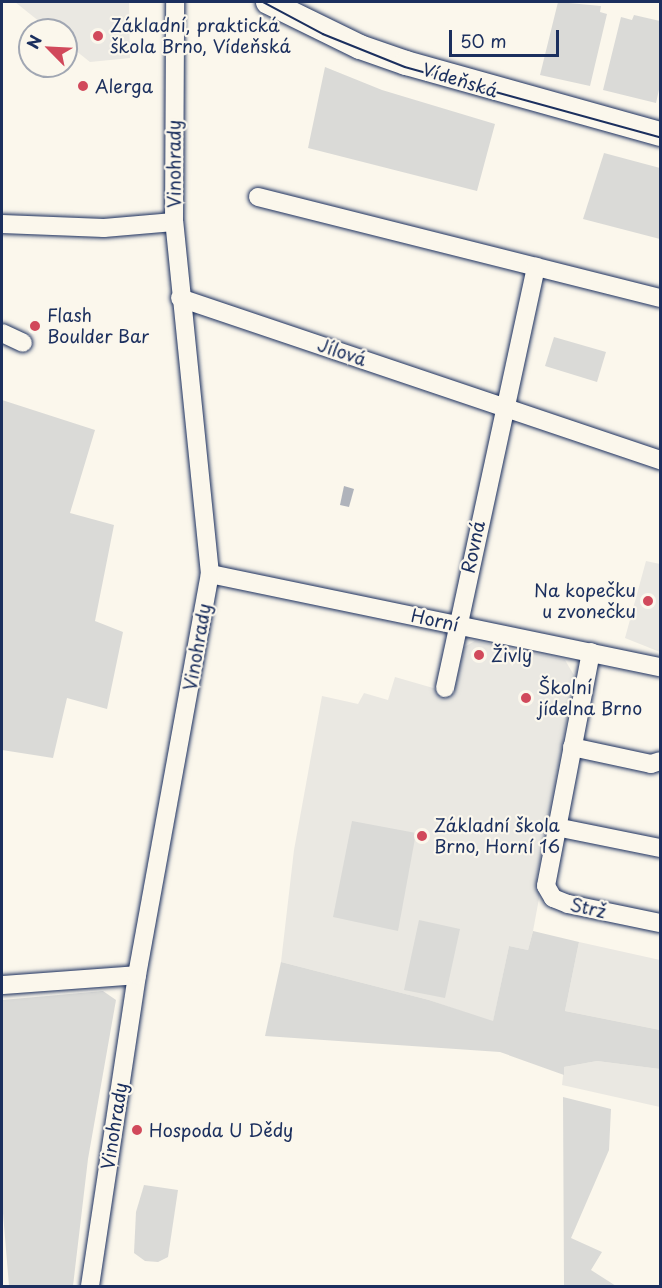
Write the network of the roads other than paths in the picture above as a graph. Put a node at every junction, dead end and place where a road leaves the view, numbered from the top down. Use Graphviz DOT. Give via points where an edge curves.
graph roads {
  1 [pos="175,2"];
  2 [pos="268,2"];
  3 [pos="660,134"];
  4 [pos="258,197"];
  5 [pos="174,222"];
  6 [pos="2,224"];
  7 [pos="536,267"];
  8 [pos="180,298"];
  9 [pos="660,298"];
  10 [pos="2,333"];
  11 [pos="23,343"];
  12 [pos="503,407"];
  13 [pos="660,460"];
  14 [pos="210,574"];
  15 [pos="457,625"];
  16 [pos="591,652"];
  17 [pos="660,667"];
  18 [pos="445,688"];
  19 [pos="572,747"];
  20 [pos="660,761"];
  21 [pos="556,827"];
  22 [pos="660,848"];
  23 [pos="660,923"];
  24 [pos="137,975"];
  25 [pos="2,985"];
  26 [pos="90,1287"];
  1 -- 5 [label="street, Vinohrady"];
  2 -- 3 [label="main road, Vídeňská" via="360,47 406,63"];
  4 -- 7 [label="street"];
  5 -- 6 [label="street" via="104,228"];
  5 -- 8 [label="street, Vinohrady"];
  7 -- 9 [label="street"];
  7 -- 12 [label="street"];
  8 -- 12 [label="street, Jílová"];
  8 -- 14 [label="street, Vinohrady"];
  10 -- 11 [label="street"];
  12 -- 13 [label="street, Jílová"];
  12 -- 15 [label="street, Rovná"];
  14 -- 15 [label="street, Horní"];
  14 -- 24 [label="street, Vinohrady"];
  15 -- 16 [label="street, Horní"];
  15 -- 18 [label="street, Rovná"];
  16 -- 17 [label="street, Horní"];
  16 -- 19 [label="street, Strž"];
  19 -- 20 [label="street" via="651,764"];
  19 -- 21 [label="street, Strž"];
  21 -- 22 [label="street"];
  21 -- 23 [label="street, Strž" via="546,876 546,886 553,898"];
  24 -- 25 [label="street"];
  24 -- 26 [label="street, Vinohrady"];
}
